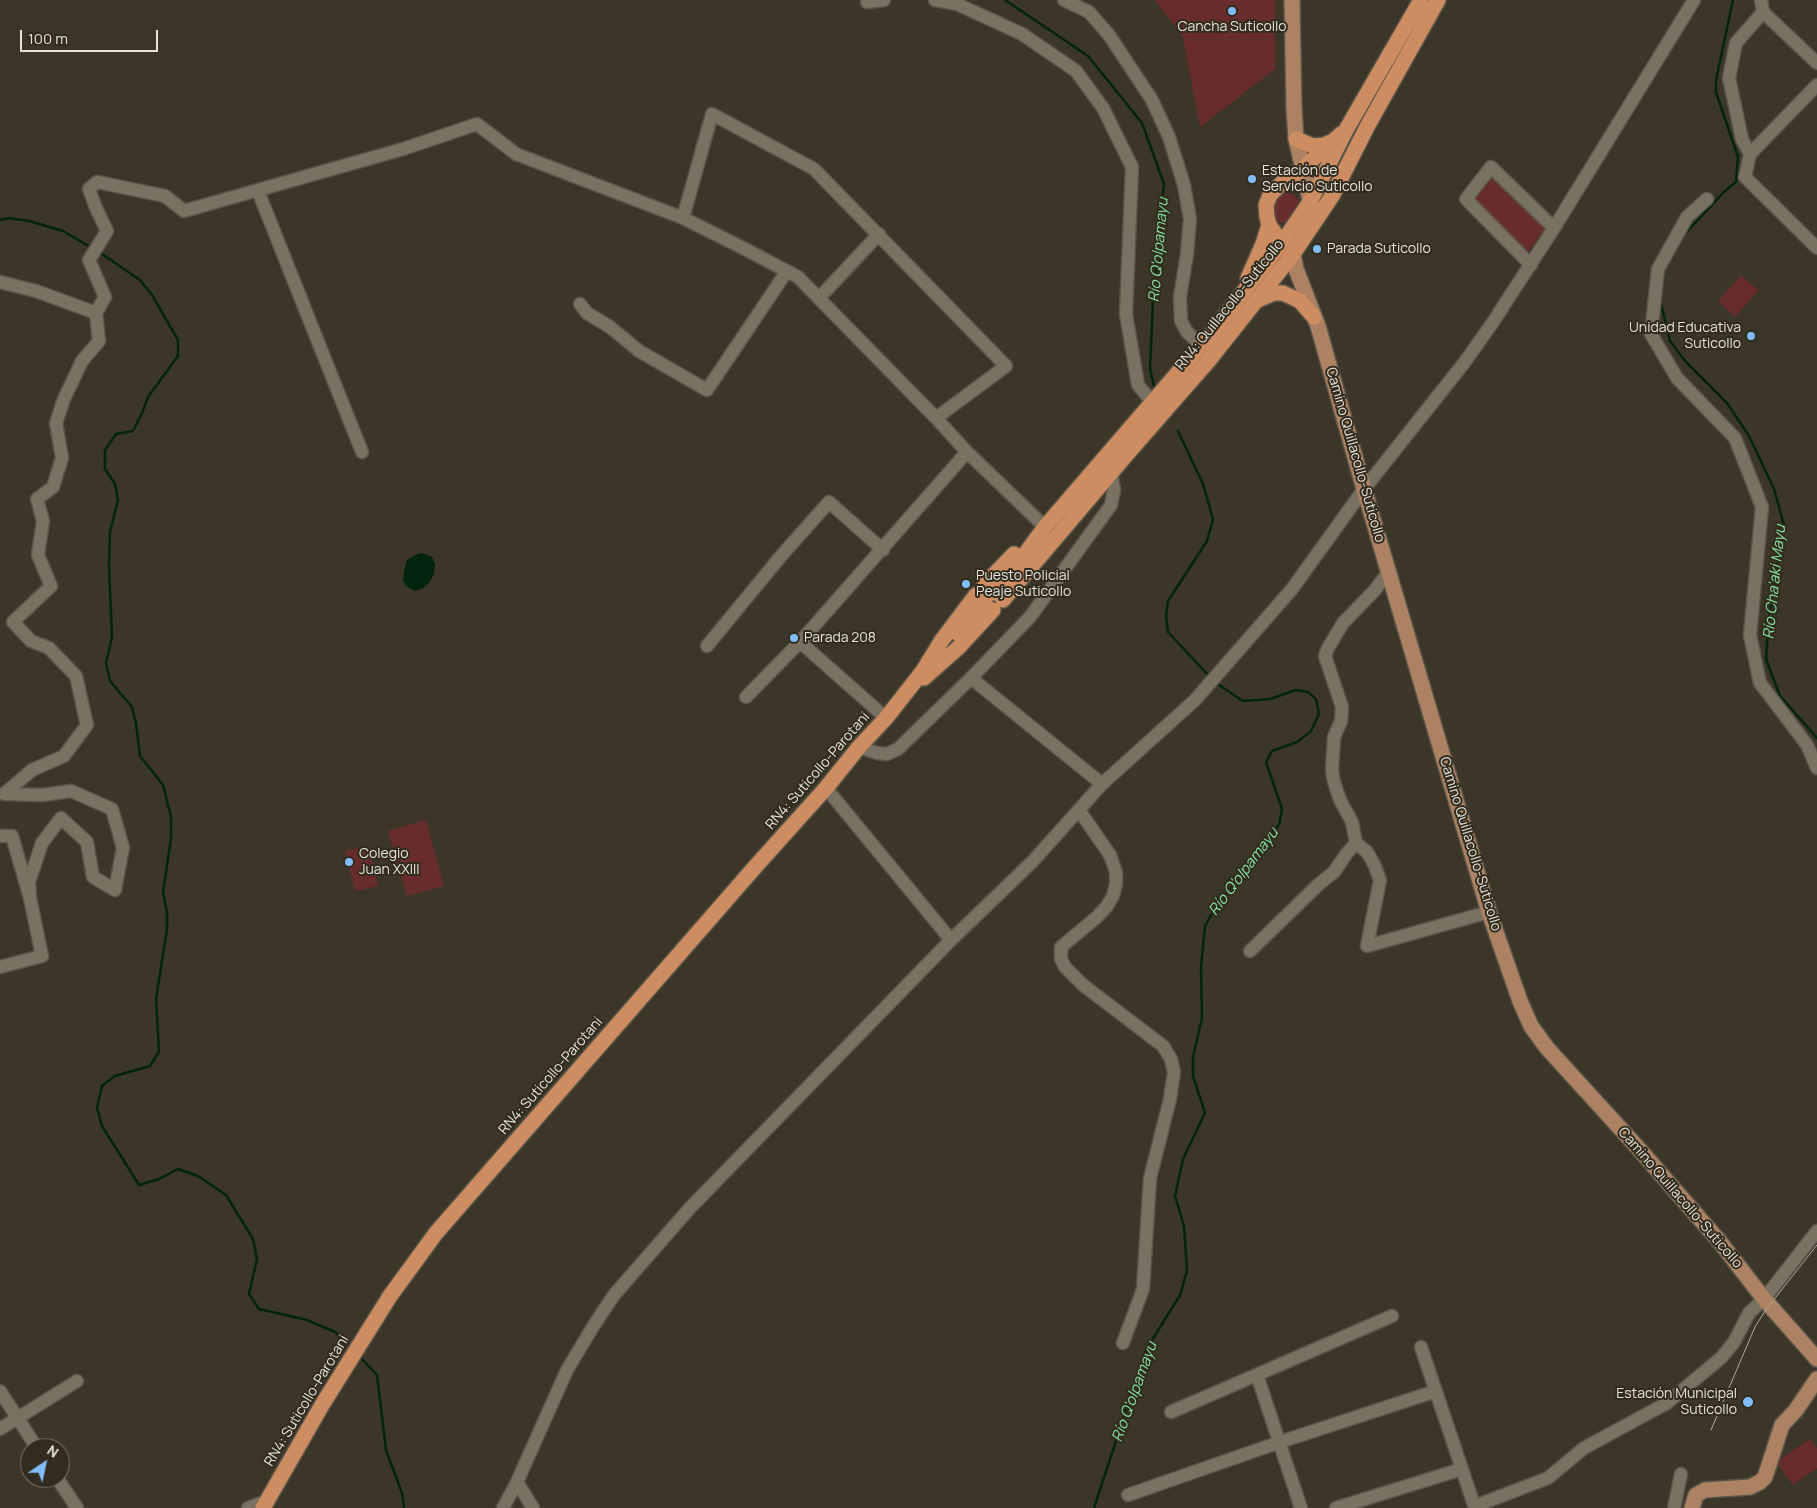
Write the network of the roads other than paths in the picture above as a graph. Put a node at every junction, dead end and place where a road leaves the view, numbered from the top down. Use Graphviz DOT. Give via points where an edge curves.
graph roads {
  1 [pos="884,0"];
  2 [pos="936,0"];
  3 [pos="1064,0"];
  4 [pos="1292,0"];
  5 [pos="1421,0"];
  6 [pos="1438,0"];
  7 [pos="1694,0"];
  8 [pos="867,2"];
  9 [pos="1762,6"];
  10 [pos="1817,63"];
  11 [pos="1817,86"];
  12 [pos="1346,130"];
  13 [pos="1296,139"];
  14 [pos="1333,141"];
  15 [pos="1750,154"];
  16 [pos="1302,168"];
  17 [pos="1283,182"];
  18 [pos="258,191"];
  19 [pos="1707,199"];
  20 [pos="1310,202"];
  21 [pos="682,218"];
  22 [pos="1315,222"];
  23 [pos="1269,224"];
  24 [pos="1554,228"];
  25 [pos="878,234"];
  26 [pos="1287,248"];
  27 [pos="1817,248"];
  28 [pos="1531,265"];
  29 [pos="787,271"];
  30 [pos="0,282"];
  31 [pos="819,298"];
  32 [pos="1257,301"];
  33 [pos="1237,302"];
  34 [pos="580,304"];
  35 [pos="96,313"];
  36 [pos="1314,317"];
  37 [pos="1202,346"];
  38 [pos="1154,403"];
  39 [pos="936,418"];
  40 [pos="362,452"];
  41 [pos="967,452"];
  42 [pos="1112,472"];
  43 [pos="1364,489"];
  44 [pos="1045,526"];
  45 [pos="883,550"];
  46 [pos="1389,571"];
  47 [pos="989,598"];
  48 [pos="800,642"];
  49 [pos="707,646"];
  50 [pos="971,678"];
  51 [pos="905,696"];
  52 [pos="746,697"];
  53 [pos="886,718"];
  54 [pos="859,747"];
  55 [pos="1817,768"];
  56 [pos="1102,784"];
  57 [pos="826,788"];
  58 [pos="1079,810"];
  59 [pos="0,836"];
  60 [pos="1356,843"];
  61 [pos="30,898"];
  62 [pos="1489,912"];
  63 [pos="951,940"];
  64 [pos="1250,951"];
  65 [pos="0,966"];
  66 [pos="1817,1231"];
  67 [pos="1764,1299"];
  68 [pos="1392,1316"];
  69 [pos="1123,1343"];
  70 [pos="1420,1346"];
  71 [pos="1817,1359"];
  72 [pos="1257,1375"];
  73 [pos="1817,1379"];
  74 [pos="77,1381"];
  75 [pos="0,1391"];
  76 [pos="1436,1391"];
  77 [pos="1171,1412"];
  78 [pos="18,1418"];
  79 [pos="0,1429"];
  80 [pos="31,1438"];
  81 [pos="1280,1442"];
  82 [pos="1462,1469"];
  83 [pos="1681,1474"];
  84 [pos="517,1482"];
  85 [pos="64,1488"];
  86 [pos="1128,1495"];
  87 [pos="265,1505"];
  88 [pos="1475,1507"];
  89 [pos="77,1508"];
  90 [pos="248,1508"];
  91 [pos="503,1508"];
  92 [pos="533,1508"];
  93 [pos="1301,1508"];
  94 [pos="1336,1508"];
  95 [pos="1674,1508"];
  96 [pos="1692,1508"];
  1 -- 8 [label="street"];
  2 -- 38 [label="street" via="957,4 1022,34 1076,71 1103,108 1132,167 1126,314 1138,385"];
  3 -- 37 [label="street" via="1089,12 1109,35 1152,100 1169,137 1190,218 1180,321"];
  4 -- 13 [label="main road"];
  5 -- 12 [label="highway, RN4: Quillacollo-Suticollo"];
  6 -- 22 [label="highway, RN4: Quillacollo-Suticollo"];
  7 -- 24 [label="street"];
  9 -- 10 [label="street"];
  9 -- 15 [label="street" via="1736,43 1729,78 1742,138"];
  11 -- 15 [label="street"];
  12 -- 14 [label="highway"];
  12 -- 20 [label="highway, RN4: Quillacollo-Suticollo"];
  13 -- 14 [label="highway" via="1313,146"];
  13 -- 16 [label="main road"];
  13 -- 17 [label="main road"];
  14 -- 16 [label="highway"];
  15 -- 27 [label="street" via="1744,177"];
  16 -- 17 [label="highway"];
  16 -- 20 [label="main road"];
  17 -- 23 [label="highway" via="1270,195 1266,205"];
  18 -- 21 [label="street" via="477,124 516,154"];
  18 -- 35 [label="street" via="184,211 164,196 97,182 90,189 107,231 89,260 105,297"];
  18 -- 40 [label="street"];
  19 -- 55 [label="street" via="1687,217 1658,269 1650,334 1677,378 1735,438 1762,507 1750,635 1760,683 1807,745"];
  20 -- 22 [label="main road"];
  20 -- 26 [label="highway, RN4: Quillacollo-Suticollo"];
  21 -- 25 [label="street" via="712,114 814,169"];
  21 -- 29 [label="street"];
  22 -- 26 [label="highway, RN4: Quillacollo-Suticollo"];
  23 -- 26 [label="highway"];
  23 -- 33 [label="highway" via="1264,244"];
  24 -- 28 [label="street"];
  24 -- 28 [label="street" via="1491,167 1466,199"];
  25 -- 31 [label="street"];
  25 -- 39 [label="street" via="1006,366"];
  26 -- 32 [label="highway, RN4: Quillacollo-Suticollo"];
  26 -- 33 [label="highway, RN4: Quillacollo-Suticollo"];
  26 -- 36 [label="main road, Camino Quillacollo-Suticollo"];
  28 -- 43 [label="street" via="1464,363"];
  29 -- 31 [label="street" via="798,277"];
  29 -- 34 [label="street" via="707,390 639,351 587,313"];
  30 -- 35 [label="street"];
  31 -- 39 [label="street"];
  32 -- 36 [label="highway" via="1283,293 1300,301"];
  32 -- 42 [label="highway, RN4: Quillacollo-Suticollo"];
  33 -- 37 [label="highway, RN4: Quillacollo-Suticollo"];
  35 -- 61 [label="street" via="99,341 82,361 56,423 62,458 53,487 37,499 43,522 38,555 51,586 13,622 31,641 49,648 76,676 87,725 64,756 32,770 4,794 42,795 71,791 112,809 123,848 115,890 93,877 87,842 62,818 42,843 29,882"];
  36 -- 43 [label="main road, Camino Quillacollo-Suticollo"];
  37 -- 38 [label="highway, RN4: Quillacollo-Suticollo"];
  38 -- 44 [label="highway, RN4: Quillacollo-Suticollo"];
  39 -- 41 [label="street"];
  41 -- 44 [label="street"];
  41 -- 45 [label="street"];
  42 -- 47 [label="highway, RN4: Quillacollo-Suticollo"];
  42 -- 50 [label="street" via="1114,490 1111,505 1030,616"];
  43 -- 46 [label="main road, Camino Quillacollo-Suticollo"];
  43 -- 56 [label="street" via="1292,589 1218,675"];
  44 -- 47 [label="highway, RN4: Quillacollo-Suticollo"];
  45 -- 48 [label="street"];
  45 -- 49 [label="street" via="830,502"];
  46 -- 60 [label="street" via="1343,623 1325,656 1342,707 1341,721 1334,737 1332,770 1340,800 1352,822"];
  46 -- 62 [label="main road, Camino Quillacollo-Suticollo"];
  47 -- 51 [label="highway, RN4: Suticollo-Parotani" via="923,671"];
  47 -- 51 [label="highway, RN4: Suticollo-Parotani" via="958,647"];
  48 -- 52 [label="street"];
  48 -- 53 [label="street"];
  50 -- 54 [label="street" via="898,749 886,754"];
  50 -- 56 [label="street"];
  51 -- 53 [label="highway, RN4: Suticollo-Parotani"];
  53 -- 54 [label="highway, RN4: Suticollo-Parotani"];
  54 -- 57 [label="highway, RN4: Suticollo-Parotani"];
  56 -- 58 [label="street"];
  57 -- 63 [label="street"];
  57 -- 87 [label="highway, RN4: Suticollo-Parotani" via="436,1233 390,1296"];
  58 -- 63 [label="street" via="1033,861"];
  58 -- 69 [label="street" via="1110,855 1116,884 1114,896 1107,906 1061,947 1061,959 1083,985 1163,1046 1174,1072 1150,1178 1143,1289"];
  59 -- 61 [label="street" via="12,836"];
  60 -- 62 [label="street" via="1367,852 1380,880 1367,946"];
  60 -- 64 [label="street" via="1334,872"];
  61 -- 65 [label="street" via="42,956"];
  62 -- 67 [label="main road, Camino Quillacollo-Suticollo" via="1530,1026 1720,1242"];
  63 -- 84 [label="street" via="689,1209 614,1295 568,1370"];
  66 -- 67 [label="street"];
  67 -- 71 [label="main road, Camino Quillacollo-Suticollo"];
  67 -- 88 [label="street" via="1749,1313 1722,1357 1666,1403 1584,1448 1548,1478"];
  68 -- 72 [label="street"];
  70 -- 76 [label="street"];
  72 -- 77 [label="street"];
  72 -- 81 [label="street"];
  73 -- 96 [label="main road" via="1782,1425 1765,1477 1750,1487 1706,1490 1696,1495"];
  74 -- 78 [label="street"];
  75 -- 78 [label="street"];
  76 -- 81 [label="street"];
  76 -- 82 [label="street"];
  78 -- 79 [label="street"];
  78 -- 80 [label="street"];
  81 -- 86 [label="street"];
  81 -- 93 [label="street"];
  82 -- 88 [label="street"];
  82 -- 94 [label="street"];
  83 -- 95 [label="street"];
  84 -- 91 [label="street"];
  84 -- 92 [label="street"];
  85 -- 89 [label="street"];
  87 -- 90 [label="street"];
}
